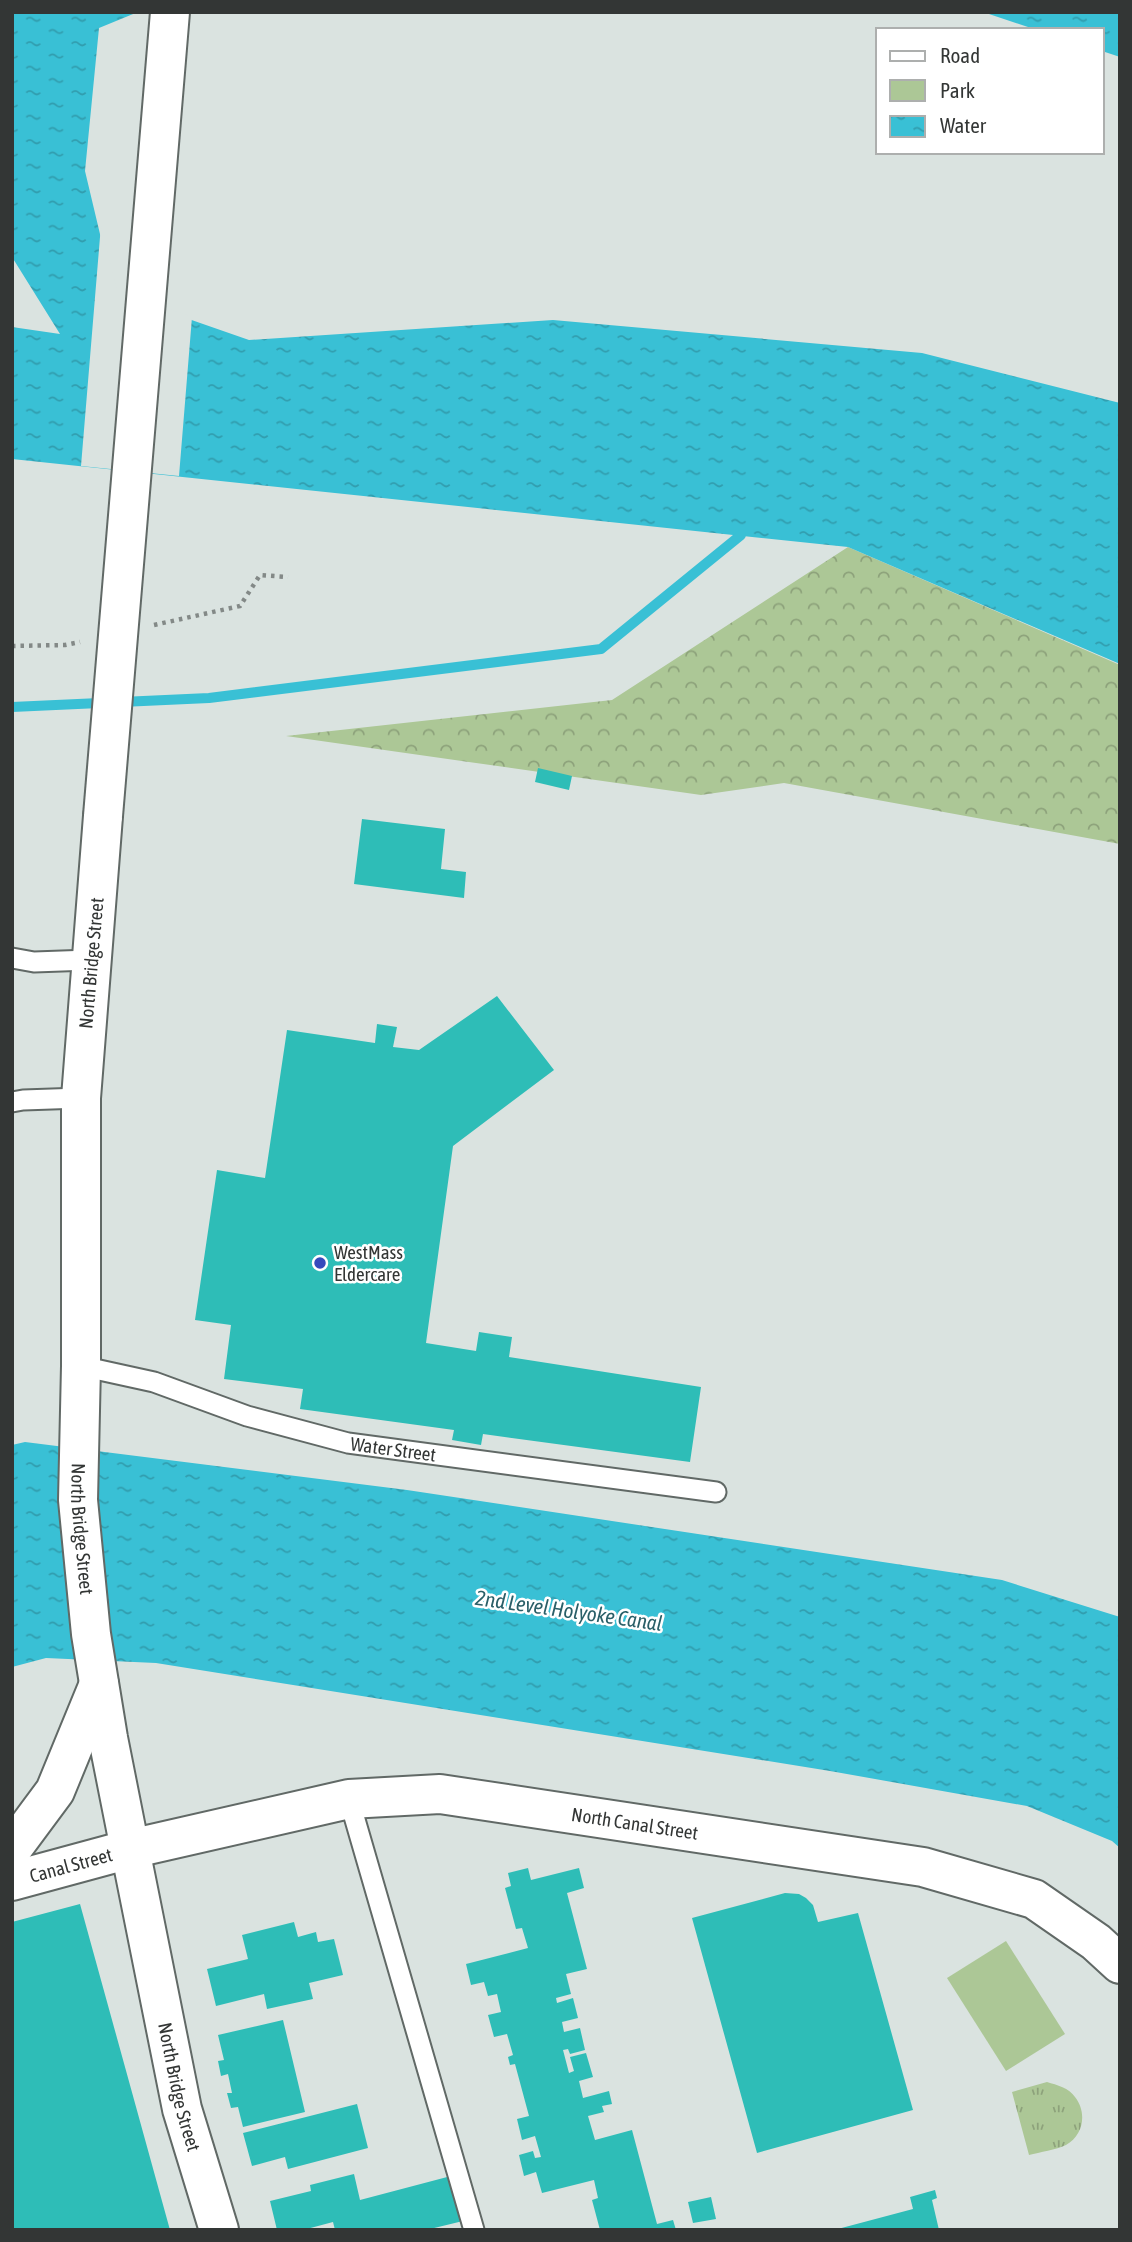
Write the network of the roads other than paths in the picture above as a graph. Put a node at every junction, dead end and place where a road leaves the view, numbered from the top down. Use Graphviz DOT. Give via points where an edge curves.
graph roads {
  1 [pos="170,12"];
  2 [pos="12,958"];
  3 [pos="90,960"];
  4 [pos="80,1098"];
  5 [pos="12,1102"];
  6 [pos="81,1366"];
  7 [pos="716,1492"];
  8 [pos="99,1681"];
  9 [pos="349,1799"];
  10 [pos="12,1849"];
  11 [pos="130,1849"];
  12 [pos="12,1881"];
  13 [pos="1120,1964"];
  14 [pos="219,2230"];
  15 [pos="474,2230"];
  1 -- 3 [label="main road, North Bridge Street, bridge"];
  2 -- 3 [label="lane"];
  3 -- 4 [label="main road, North Bridge Street"];
  4 -- 5 [label="lane"];
  4 -- 6 [label="main road, North Bridge Street"];
  6 -- 7 [label="lane, Water Street" via="154,1382 247,1416 348,1443"];
  6 -- 8 [label="main road, North Bridge Street" via="78,1500"];
  8 -- 10 [label="main road" via="55,1791"];
  8 -- 11 [label="main road, North Bridge Street"];
  9 -- 11 [label="main road, North Canal Street"];
  9 -- 13 [label="main road, North Canal Street" via="440,1794 923,1867 1034,1899"];
  9 -- 15 [label="lane"];
  11 -- 12 [label="main road, Canal Street"];
  11 -- 14 [label="main road, North Bridge Street" via="182,2109"];
}
